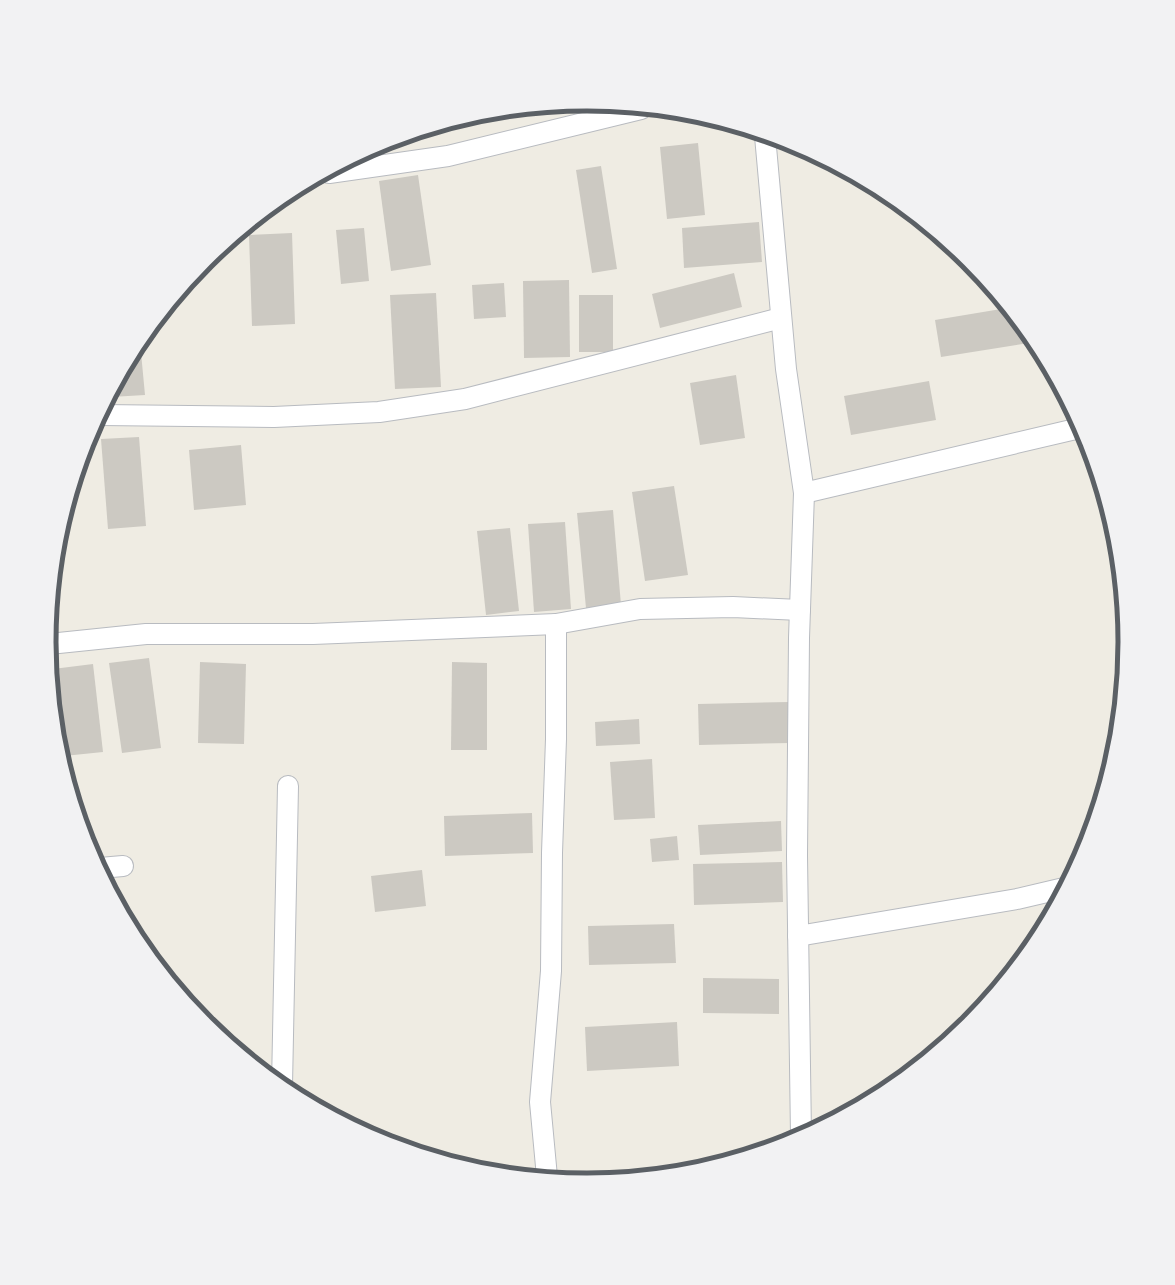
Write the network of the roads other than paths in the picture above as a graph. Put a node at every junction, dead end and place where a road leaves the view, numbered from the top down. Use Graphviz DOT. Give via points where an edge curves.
graph roads {
  1 [pos="627,113"];
  2 [pos="766,142"];
  3 [pos="342,171"];
  4 [pos="781,318"];
  5 [pos="107,415"];
  6 [pos="1074,429"];
  7 [pos="804,493"];
  8 [pos="800,610"];
  9 [pos="556,624"];
  10 [pos="56,643"];
  11 [pos="288,786"];
  12 [pos="123,866"];
  13 [pos="106,867"];
  14 [pos="1058,889"];
  15 [pos="798,936"];
  16 [pos="282,1077"];
  17 [pos="801,1129"];
  18 [pos="546,1172"];
  1 -- 3 [label="street" via="448,156"];
  2 -- 4 [label="street"];
  4 -- 5 [label="street" via="465,398 379,412 274,417"];
  4 -- 7 [label="street"];
  6 -- 7 [label="street"];
  7 -- 8 [label="street"];
  8 -- 9 [label="street" via="733,607 640,609"];
  8 -- 15 [label="street"];
  9 -- 10 [label="street" via="313,634 146,634"];
  9 -- 18 [label="street" via="551,971 540,1102"];
  11 -- 16 [label="street"];
  12 -- 13 [label="street"];
  14 -- 15 [label="street" via="1017,899"];
  15 -- 17 [label="street"];
}
